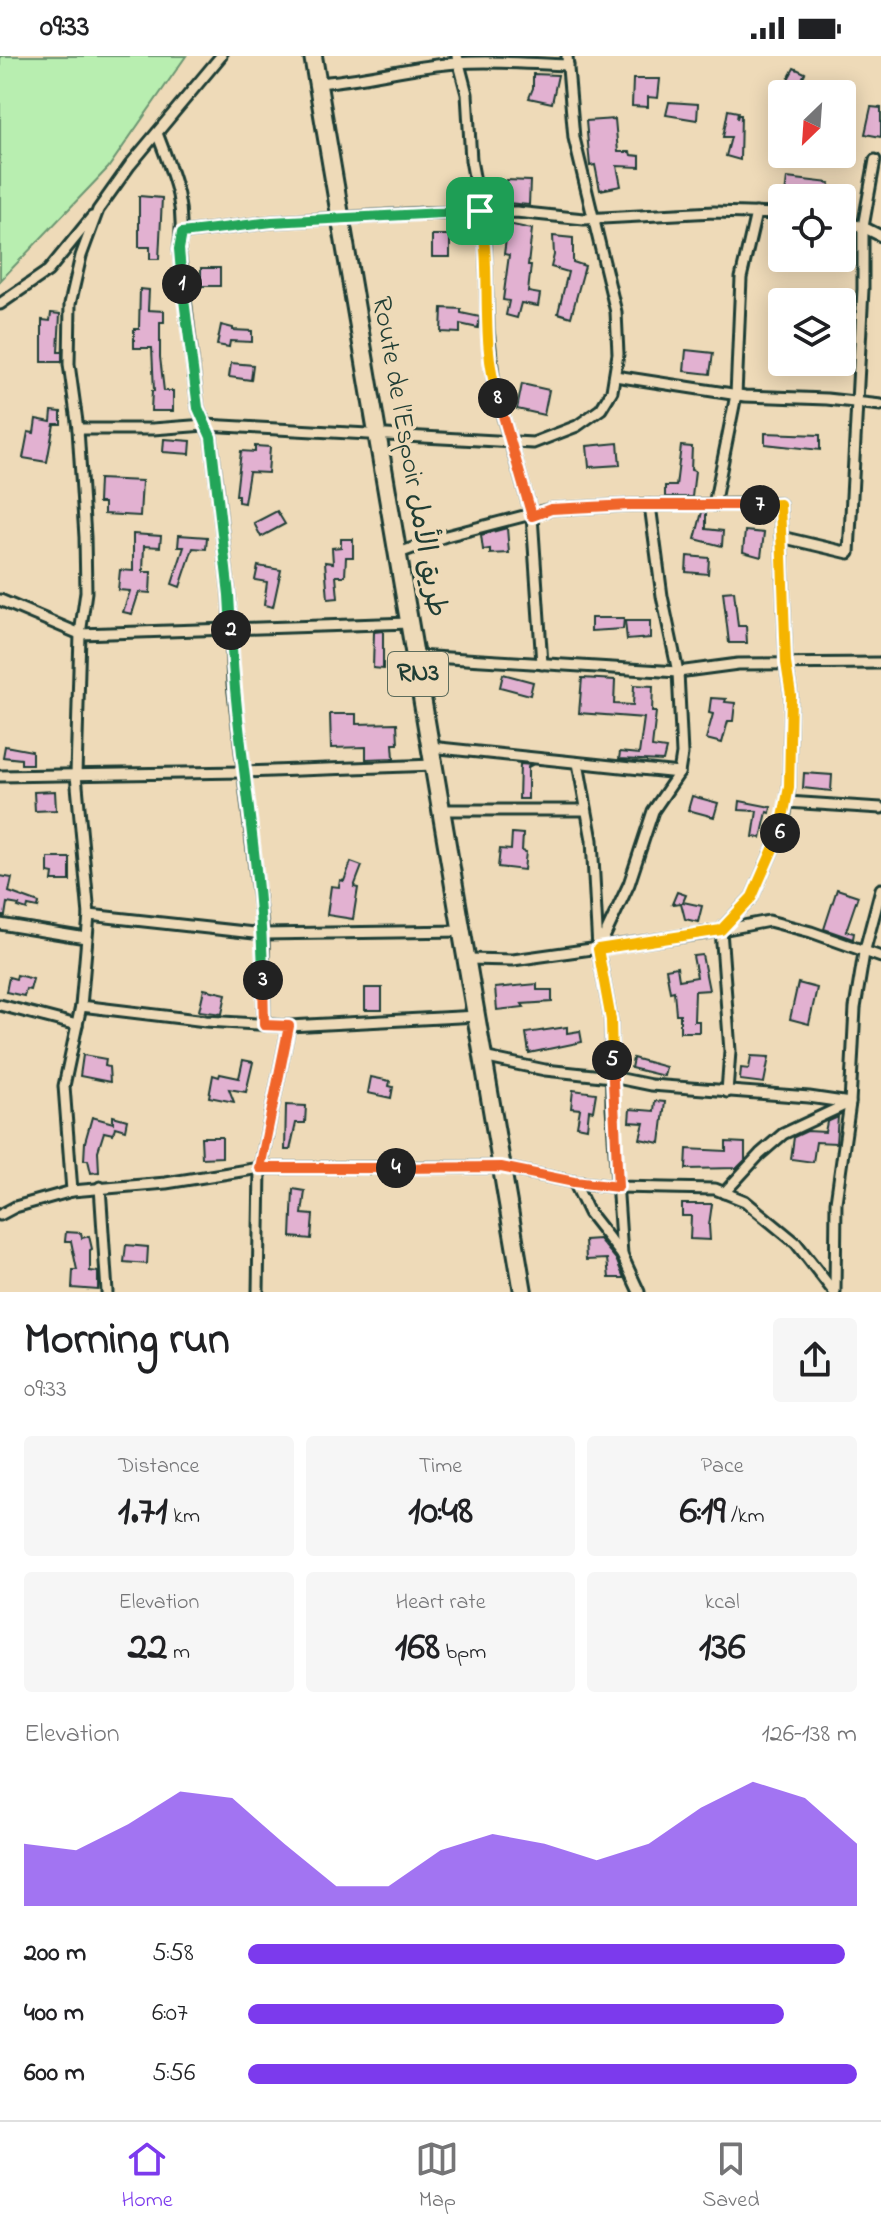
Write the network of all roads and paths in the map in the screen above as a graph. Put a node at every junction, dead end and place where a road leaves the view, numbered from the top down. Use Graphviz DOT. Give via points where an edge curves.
graph roads {
  1 [pos="221,56"];
  2 [pos="313,56"];
  3 [pos="458,59"];
  4 [pos="568,61"];
  5 [pos="317,83"];
  6 [pos="157,133"];
  7 [pos="875,160"];
  8 [pos="98,210"];
  9 [pos="480,211"];
  10 [pos="756,213"];
  11 [pos="768,213"];
  12 [pos="594,218"];
  13 [pos="341,220"];
  14 [pos="856,225"];
  15 [pos="863,227"];
  16 [pos="182,233"];
  17 [pos="881,236"];
  18 [pos="0,305"];
  19 [pos="615,376"];
  20 [pos="736,395"];
  21 [pos="858,401"];
  22 [pos="881,405"];
  23 [pos="205,425"];
  24 [pos="78,429"];
  25 [pos="378,433"];
  26 [pos="512,442"];
  27 [pos="650,505"];
  28 [pos="714,505"];
  29 [pos="532,516"];
  30 [pos="781,537"];
  31 [pos="399,553"];
  32 [pos="0,601"];
  33 [pos="410,623"];
  34 [pos="231,631"];
  35 [pos="80,634"];
  36 [pos="416,656"];
  37 [pos="786,663"];
  38 [pos="881,663"];
  39 [pos="542,664"];
  40 [pos="678,672"];
  41 [pos="430,747"];
  42 [pos="578,763"];
  43 [pos="434,765"];
  44 [pos="242,772"];
  45 [pos="679,773"];
  46 [pos="76,775"];
  47 [pos="0,776"];
  48 [pos="787,802"];
  49 [pos="881,808"];
  50 [pos="441,810"];
  51 [pos="586,810"];
  52 [pos="881,889"];
  53 [pos="89,915"];
  54 [pos="0,924"];
  55 [pos="721,930"];
  56 [pos="462,931"];
  57 [pos="263,934"];
  58 [pos="86,938"];
  59 [pos="598,949"];
  60 [pos="864,953"];
  61 [pos="881,957"];
  62 [pos="467,959"];
  63 [pos="0,1005"];
  64 [pos="81,1006"];
  65 [pos="478,1016"];
  66 [pos="77,1025"];
  67 [pos="264,1025"];
  68 [pos="289,1026"];
  69 [pos="483,1057"];
  70 [pos="612,1077"];
  71 [pos="727,1092"];
  72 [pos="850,1103"];
  73 [pos="501,1167"];
  74 [pos="260,1168"];
  75 [pos="574,1182"];
  76 [pos="100,1187"];
  77 [pos="618,1187"];
  78 [pos="72,1191"];
  79 [pos="724,1193"];
  80 [pos="0,1215"];
  81 [pos="622,1255"];
  82 [pos="107,1292"];
  83 [pos="258,1292"];
  84 [pos="523,1292"];
  85 [pos="639,1292"];
  86 [pos="835,1292"];
  1 -- 6 [label="street"];
  2 -- 5 [label="highway, Route de l’Espoir طريق الأمل / RN3"];
  3 -- 4 [label="street"];
  3 -- 5 [label="street"];
  3 -- 9 [label="street"];
  4 -- 12 [label="street" via="574,138"];
  5 -- 13 [label="highway, Route de l’Espoir طريق الأمل / RN3"];
  6 -- 8 [label="street"];
  6 -- 16 [label="street" via="179,191"];
  7 -- 15 [label="street"];
  8 -- 18 [label="street" via="48,271"];
  8 -- 24 [label="street" via="70,304 69,364"];
  9 -- 12 [label="street"];
  9 -- 13 [label="street"];
  9 -- 26 [label="street" via="494,386"];
  10 -- 11 [label="street"];
  10 -- 12 [label="street"];
  10 -- 20 [label="street" via="741,278"];
  12 -- 19 [label="street" via="616,312"];
  13 -- 16 [label="street"];
  13 -- 25 [label="highway, Route de l’Espoir طريق الأمل / RN3"];
  14 -- 15 [label="street"];
  15 -- 17 [label="street"];
  15 -- 21 [label="street"];
  16 -- 23 [label="street" via="189,354"];
  19 -- 20 [label="street"];
  19 -- 26 [label="street" via="601,409 577,426 533,443"];
  20 -- 21 [label="street"];
  20 -- 28 [label="street"];
  21 -- 22 [label="street"];
  21 -- 30 [label="street" via="849,553"];
  23 -- 24 [label="street"];
  23 -- 25 [label="street"];
  23 -- 34 [label="street" via="211,437"];
  24 -- 35 [label="street" via="86,550"];
  25 -- 26 [label="street"];
  25 -- 31 [label="highway, Route de l’Espoir طريق الأمل / RN3"];
  26 -- 29 [label="street"];
  27 -- 28 [label="street"];
  27 -- 29 [label="street" via="551,509"];
  27 -- 40 [label="street"];
  28 -- 30 [label="street" via="780,504"];
  29 -- 31 [label="street"];
  29 -- 39 [label="street"];
  30 -- 37 [label="street"];
  31 -- 33 [label="highway, Route de l’Espoir طريق الأمل / RN3"];
  32 -- 35 [label="street"];
  33 -- 34 [label="street"];
  33 -- 36 [label="highway, Route de l’Espoir طريق الأمل / RN3"];
  34 -- 35 [label="street"];
  34 -- 44 [label="street"];
  35 -- 46 [label="street"];
  36 -- 39 [label="street"];
  36 -- 41 [label="highway, Route de l’Espoir طريق الأمل / RN3"];
  37 -- 38 [label="street"];
  37 -- 40 [label="street"];
  37 -- 48 [label="street" via="791,695"];
  39 -- 40 [label="street"];
  40 -- 45 [label="street"];
  41 -- 42 [label="street"];
  41 -- 43 [label="highway, Route de l’Espoir طريق الأمل / RN3"];
  42 -- 45 [label="street"];
  42 -- 51 [label="street"];
  43 -- 44 [label="street"];
  43 -- 50 [label="highway, Route de l’Espoir طريق الأمل / RN3"];
  44 -- 46 [label="street"];
  44 -- 57 [label="street"];
  45 -- 59 [label="street" via="653,811 629,884"];
  46 -- 47 [label="street"];
  46 -- 53 [label="street"];
  48 -- 49 [label="street"];
  48 -- 55 [label="street" via="783,826 752,897"];
  50 -- 51 [label="street"];
  50 -- 56 [label="highway, Route de l’Espoir طريق الأمل / RN3"];
  51 -- 59 [label="street"];
  52 -- 60 [label="street"];
  53 -- 57 [label="street"];
  53 -- 58 [label="street"];
  54 -- 58 [label="street"];
  55 -- 59 [label="street"];
  55 -- 60 [label="street" via="769,921"];
  55 -- 71 [label="street" via="730,1051"];
  56 -- 57 [label="street"];
  56 -- 62 [label="highway, Route de l’Espoir طريق الأمل / RN3"];
  57 -- 67 [label="street"];
  58 -- 64 [label="street"];
  59 -- 62 [label="street" via="513,960"];
  59 -- 70 [label="street" via="611,1020"];
  60 -- 61 [label="street"];
  60 -- 72 [label="street"];
  62 -- 65 [label="highway, Route de l’Espoir طريق الأمل / RN3"];
  63 -- 66 [label="street"];
  64 -- 66 [label="street"];
  64 -- 67 [label="street"];
  65 -- 68 [label="street"];
  65 -- 69 [label="highway, Route de l’Espoir طريق الأمل / RN3"];
  66 -- 78 [label="street" via="64,1086"];
  67 -- 68 [label="street"];
  68 -- 74 [label="street"];
  69 -- 70 [label="street"];
  69 -- 73 [label="highway, Route de l’Espoir طريق الأمل / RN3"];
  70 -- 71 [label="street"];
  70 -- 77 [label="street"];
  71 -- 72 [label="street"];
  72 -- 79 [label="street" via="783,1134"];
  72 -- 86 [label="street" via="836,1202"];
  73 -- 74 [label="street"];
  73 -- 75 [label="street"];
  73 -- 84 [label="highway, Route de l’Espoir طريق الأمل / RN3"];
  74 -- 76 [label="street"];
  74 -- 83 [label="street"];
  75 -- 77 [label="street"];
  75 -- 81 [label="street" via="589,1213"];
  76 -- 78 [label="street"];
  76 -- 82 [label="street"];
  77 -- 79 [label="street"];
  77 -- 81 [label="street"];
  78 -- 80 [label="street"];
  79 -- 86 [label="street" via="745,1201 796,1243"];
  81 -- 85 [label="street"];
}
